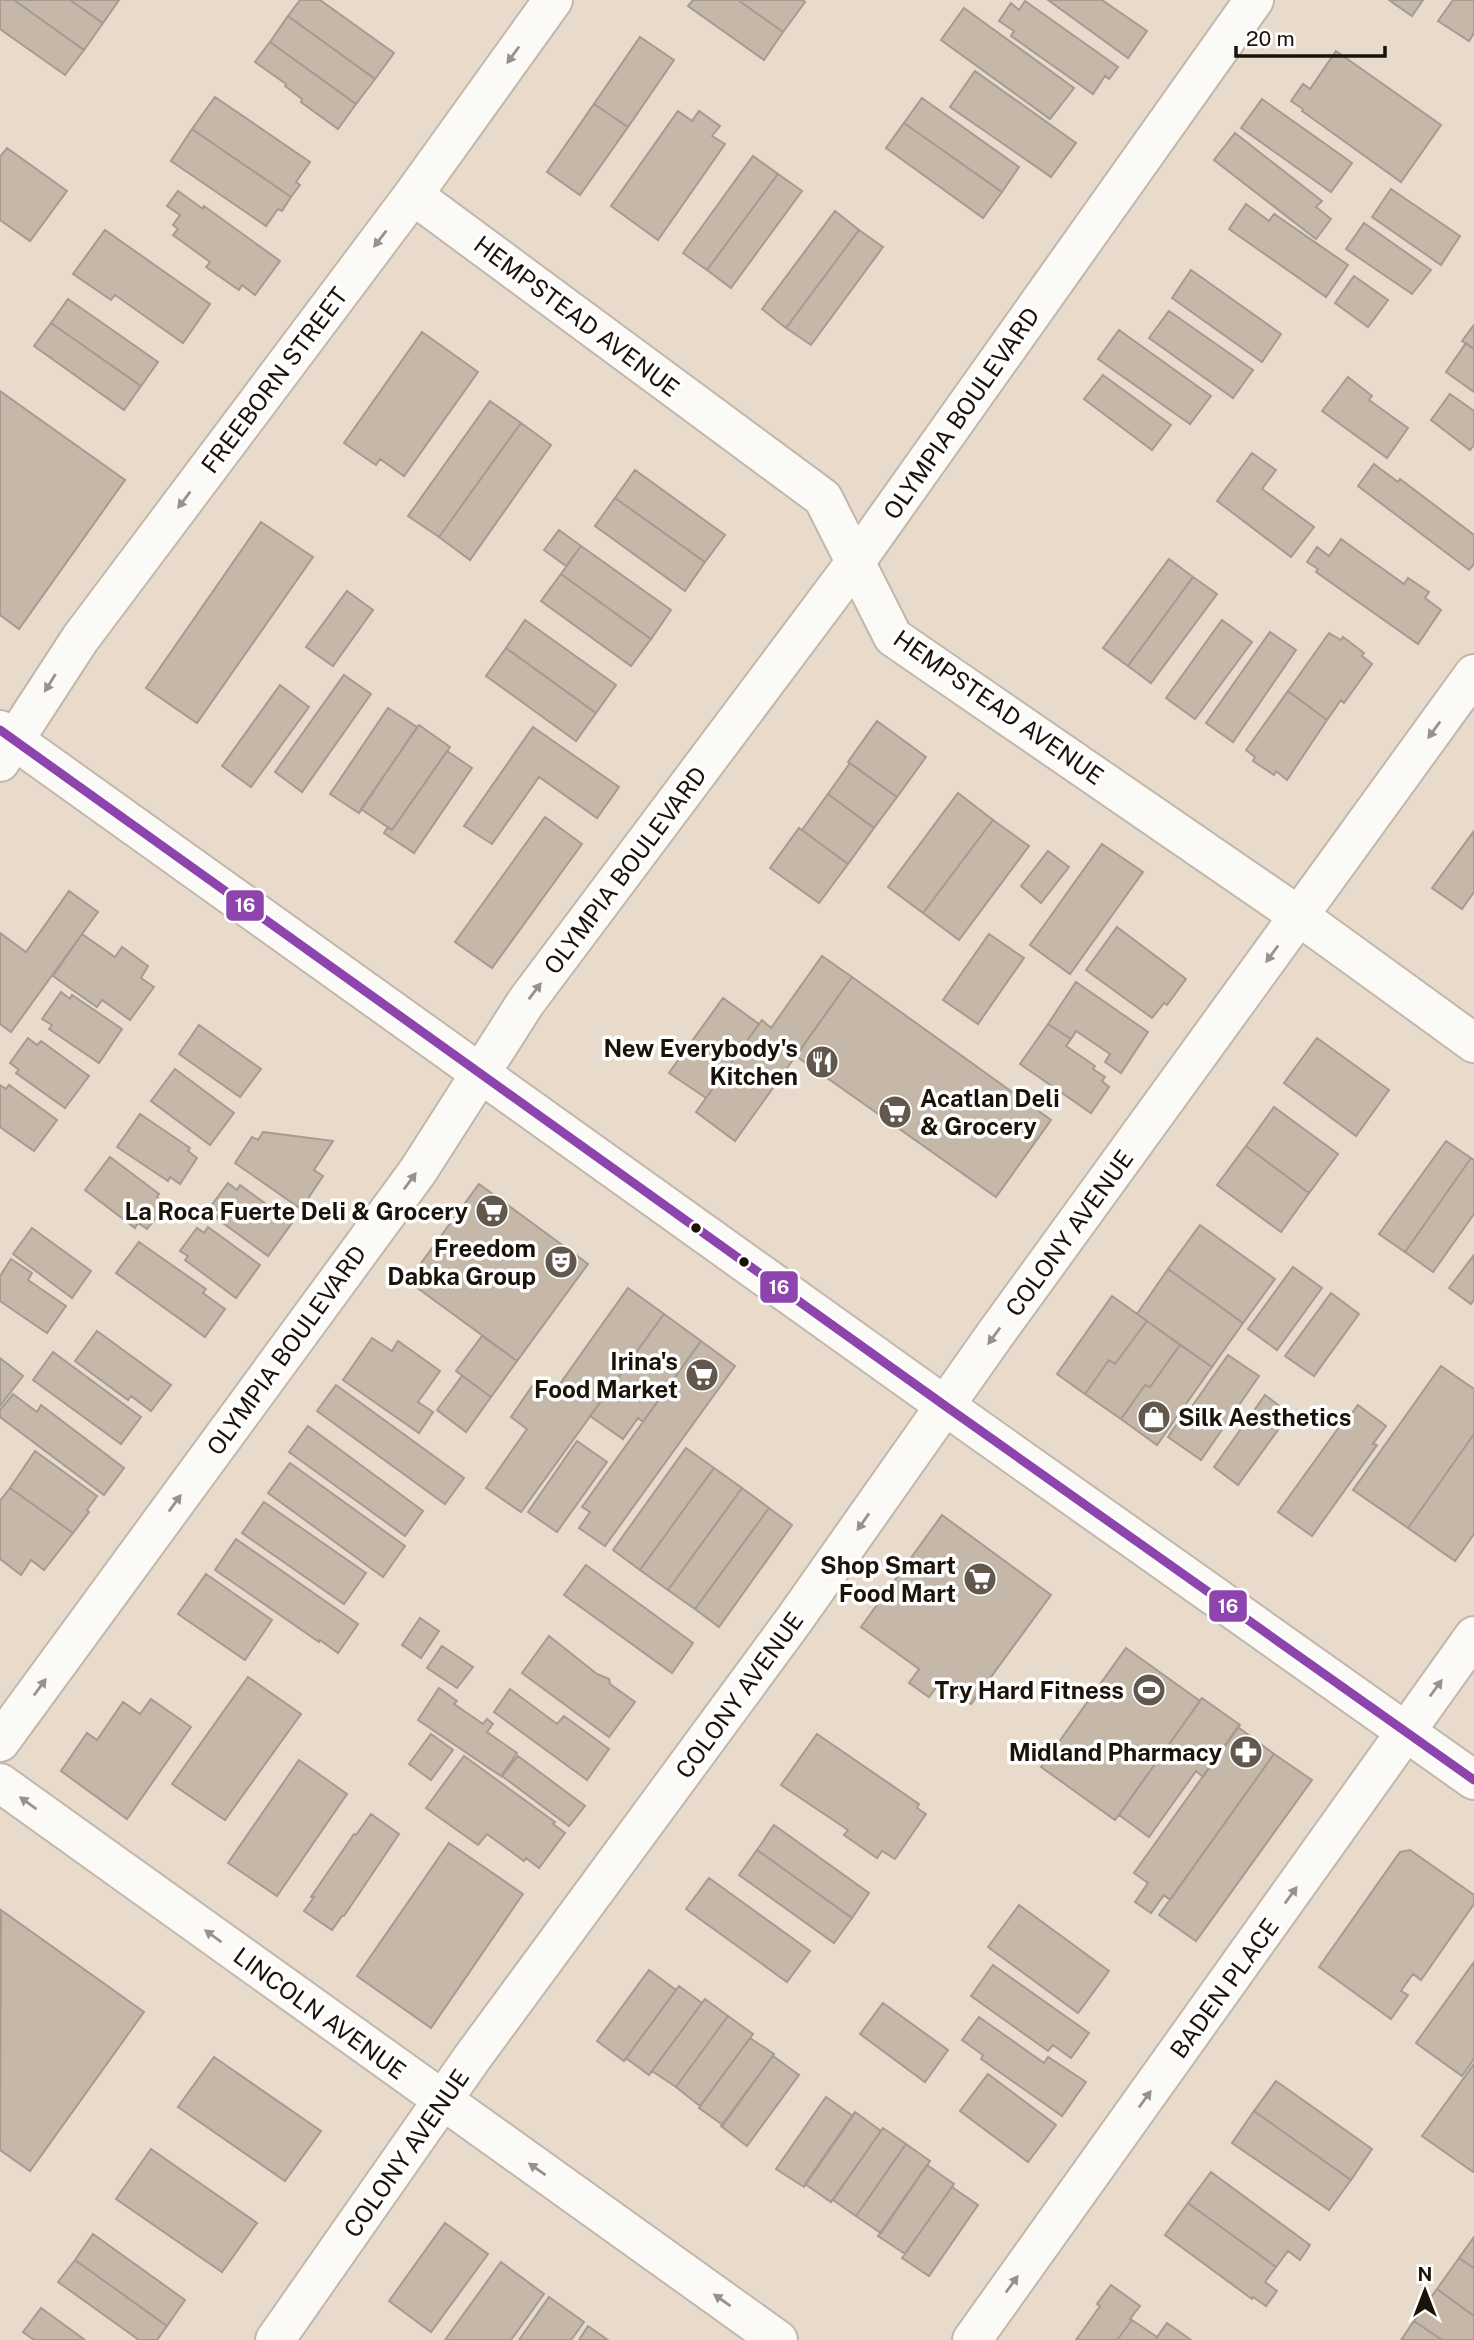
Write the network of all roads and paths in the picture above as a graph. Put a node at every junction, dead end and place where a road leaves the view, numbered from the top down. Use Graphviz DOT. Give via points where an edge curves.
graph roads {
  1 [pos="553,0"];
  2 [pos="1254,0"];
  3 [pos="413,195"];
  4 [pos="854,564"];
  5 [pos="1474,674"];
  6 [pos="5,744"];
  7 [pos="1299,916"];
  8 [pos="1474,1043"];
  9 [pos="482,1073"];
  10 [pos="944,1405"];
  11 [pos="1474,1636"];
  12 [pos="1405,1731"];
  13 [pos="0,1742"];
  14 [pos="1474,1780"];
  15 [pos="0,1783"];
  16 [pos="442,2101"];
  17 [pos="275,2340"];
  18 [pos="778,2340"];
  19 [pos="972,2340"];
  1 -- 3 [label="street, FREEBORN STREET, one-way"];
  2 -- 4 [label="street, OLYMPIA BOULEVARD"];
  3 -- 4 [label="street, HEMPSTEAD AVENUE" via="822,498"];
  3 -- 6 [label="street, FREEBORN STREET, one-way"];
  4 -- 7 [label="street, HEMPSTEAD AVENUE" via="893,637"];
  9 -- 4 [label="street, OLYMPIA BOULEVARD, one-way" via="526,1002"];
  5 -- 7 [label="street, COLONY AVENUE, one-way"];
  6 -- 9 [label="street"];
  7 -- 8 [label="street, HEMPSTEAD AVENUE"];
  7 -- 10 [label="street, COLONY AVENUE, one-way"];
  9 -- 10 [label="street"];
  13 -- 9 [label="street, OLYMPIA BOULEVARD, one-way" via="424,1162"];
  10 -- 12 [label="street"];
  10 -- 16 [label="street, COLONY AVENUE, one-way" via="794,1620"];
  12 -- 11 [label="street, BADEN PLACE, one-way"];
  12 -- 14 [label="street"];
  19 -- 12 [label="street, BADEN PLACE, one-way"];
  16 -- 15 [label="street, LINCOLN AVENUE, one-way"];
  16 -- 17 [label="street, COLONY AVENUE"];
  18 -- 16 [label="street, LINCOLN AVENUE, one-way"];
}
